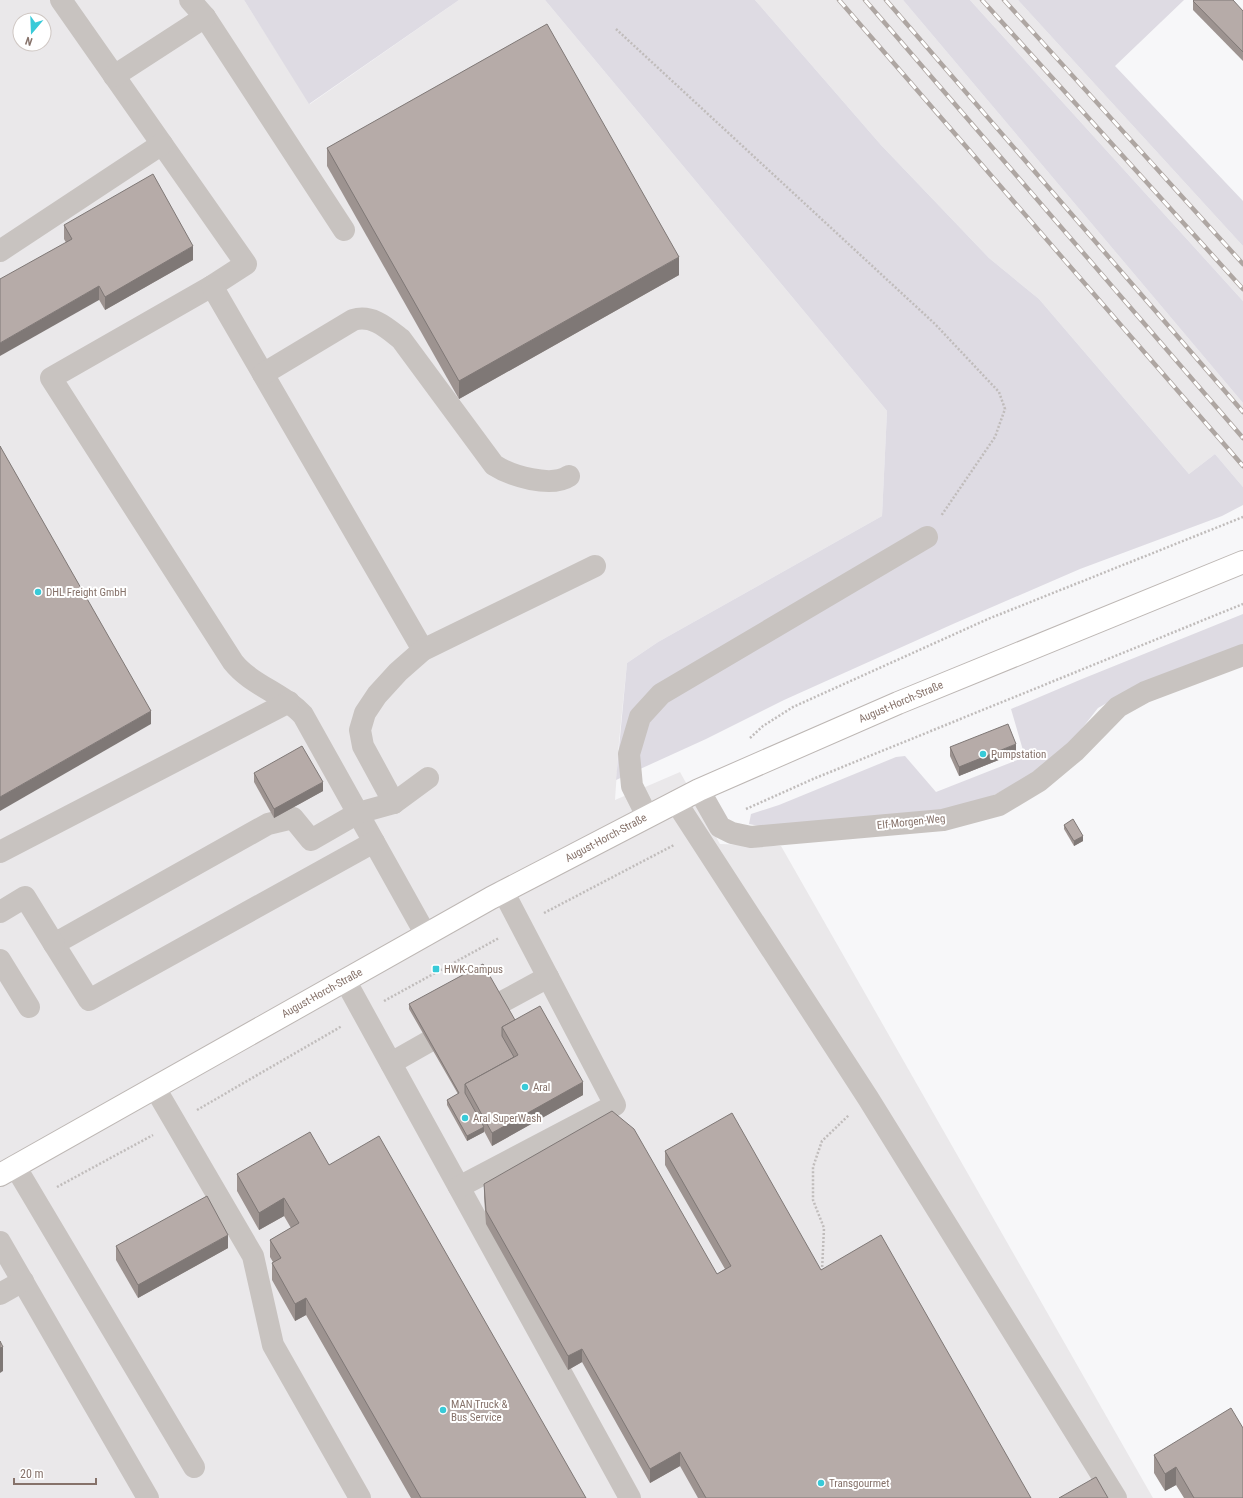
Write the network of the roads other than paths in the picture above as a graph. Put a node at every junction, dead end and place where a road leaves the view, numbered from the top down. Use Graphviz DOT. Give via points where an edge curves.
graph roads {
  1 [pos="61,0"];
  2 [pos="190,0"];
  3 [pos="205,17"];
  4 [pos="114,76"];
  5 [pos="162,144"];
  6 [pos="344,230"];
  7 [pos="0,251"];
  8 [pos="212,286"];
  9 [pos="263,374"];
  10 [pos="569,476"];
  11 [pos="927,537"];
  12 [pos="1243,562"];
  13 [pos="595,566"];
  14 [pos="423,650"];
  15 [pos="1243,655"];
  16 [pos="289,702"];
  17 [pos="428,778"];
  18 [pos="699,790"];
  19 [pos="676,802"];
  20 [pos="394,803"];
  21 [pos="358,813"];
  22 [pos="647,816"];
  23 [pos="311,840"];
  24 [pos="374,842"];
  25 [pos="0,852"];
  26 [pos="327,867"];
  27 [pos="503,891"];
  28 [pos="0,912"];
  29 [pos="426,935"];
  30 [pos="54,944"];
  31 [pos="0,960"];
  32 [pos="548,977"];
  33 [pos="345,980"];
  34 [pos="502,1002"];
  35 [pos="28,1008"];
  36 [pos="428,1042"];
  37 [pos="390,1063"];
  38 [pos="155,1088"];
  39 [pos="8,1171"];
  40 [pos="459,1187"];
  41 [pos="0,1242"];
  42 [pos="23,1281"];
  43 [pos="0,1294"];
  44 [pos="194,1467"];
  45 [pos="148,1498"];
  46 [pos="360,1498"];
  47 [pos="630,1498"];
  48 [pos="1116,1498"];
  1 -- 4 [label="lane"];
  2 -- 3 [label="lane"];
  3 -- 4 [label="lane"];
  3 -- 6 [label="lane"];
  4 -- 5 [label="lane"];
  5 -- 7 [label="lane"];
  5 -- 8 [label="lane" via="246,264"];
  8 -- 9 [label="lane"];
  8 -- 16 [label="lane" via="51,378 233,662 247,676"];
  9 -- 10 [label="lane" via="353,320 370,319 385,326 401,339 494,465 514,474 544,481"];
  9 -- 14 [label="lane"];
  11 -- 22 [label="lane" via="661,694 640,717 629,754 632,786"];
  12 -- 18 [label="main road, August-Horch-Straße" via="898,702"];
  13 -- 14 [label="lane"];
  14 -- 20 [label="lane" via="377,695 365,713 360,730 363,746"];
  15 -- 18 [label="lane, Elf-Morgen-Weg" via="1145,692 1118,707 1075,751 1039,781 999,805 943,820 751,837 732,833 720,827"];
  16 -- 21 [label="lane" via="303,715"];
  16 -- 25 [label="lane"];
  17 -- 20 [label="lane"];
  18 -- 19 [label="main road, August-Horch-Straße"];
  19 -- 22 [label="main road, August-Horch-Straße"];
  19 -- 48 [label="lane" via="868,1098"];
  20 -- 21 [label="lane"];
  21 -- 23 [label="lane"];
  21 -- 24 [label="lane"];
  22 -- 27 [label="main road, August-Horch-Straße"];
  23 -- 26 [label="lane"];
  23 -- 30 [label="lane" via="293,818 268,824"];
  24 -- 26 [label="lane"];
  24 -- 29 [label="lane"];
  26 -- 30 [label="lane" via="89,1000"];
  27 -- 29 [label="main road, August-Horch-Straße"];
  27 -- 32 [label="lane"];
  28 -- 30 [label="lane" via="25,897"];
  29 -- 33 [label="main road, August-Horch-Straße"];
  31 -- 35 [label="lane"];
  32 -- 34 [label="lane"];
  32 -- 40 [label="lane" via="615,1105"];
  33 -- 37 [label="lane"];
  33 -- 38 [label="main road, August-Horch-Straße"];
  36 -- 37 [label="lane"];
  37 -- 40 [label="lane"];
  38 -- 39 [label="main road, August-Horch-Straße"];
  38 -- 46 [label="lane" via="253,1256 273,1344"];
  39 -- 44 [label="lane" via="35,1200"];
  40 -- 47 [label="lane"];
  41 -- 42 [label="lane"];
  42 -- 43 [label="lane"];
  42 -- 45 [label="lane"];
}
